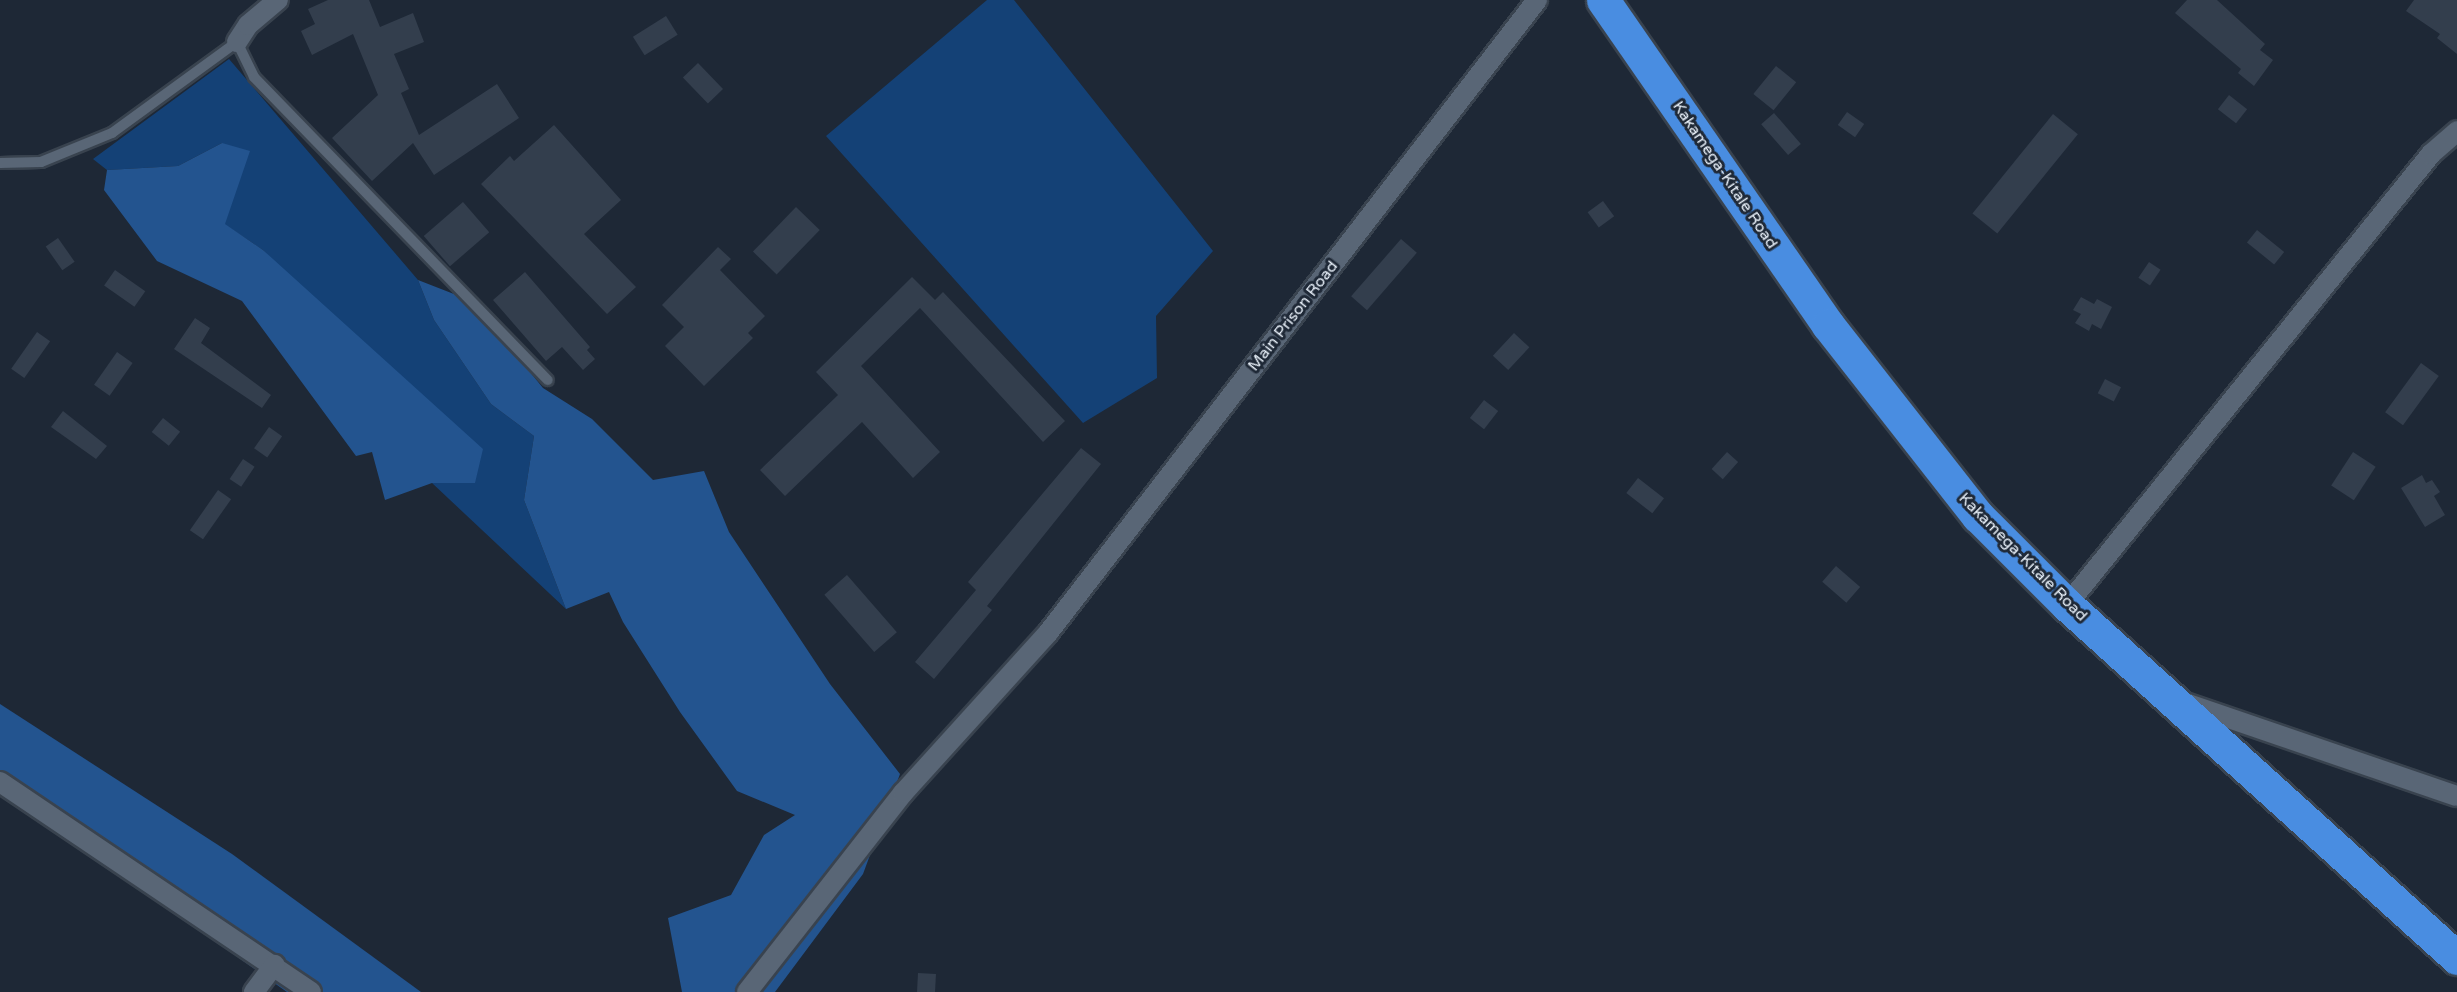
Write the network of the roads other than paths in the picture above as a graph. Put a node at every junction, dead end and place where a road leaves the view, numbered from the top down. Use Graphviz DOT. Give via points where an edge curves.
graph roads {
  1 [pos="278,0"];
  2 [pos="1538,0"];
  3 [pos="1603,0"];
  4 [pos="237,42"];
  5 [pos="2457,131"];
  6 [pos="0,163"];
  7 [pos="548,380"];
  8 [pos="2067,605"];
  9 [pos="2171,698"];
  10 [pos="0,782"];
  11 [pos="2457,796"];
  12 [pos="2457,958"];
  13 [pos="274,965"];
  14 [pos="254,992"];
  15 [pos="311,992"];
  16 [pos="747,992"];
  1 -- 4 [label="street" via="248,25"];
  2 -- 16 [label="street, Main Prison Road" via="1048,633 903,793"];
  3 -- 8 [label="highway, Kakamega-Kitale Road" via="1828,325 1902,424 1978,516"];
  4 -- 6 [label="lane" via="112,133 40,162"];
  4 -- 7 [label="lane" via="254,77"];
  5 -- 8 [label="street" via="2431,154"];
  8 -- 9 [label="highway, Kakamega-Kitale Road"];
  9 -- 11 [label="street"];
  9 -- 12 [label="highway, Kakamega-Kitale Road"];
  10 -- 13 [label="street"];
  13 -- 14 [label="street"];
  13 -- 15 [label="street"];
}
